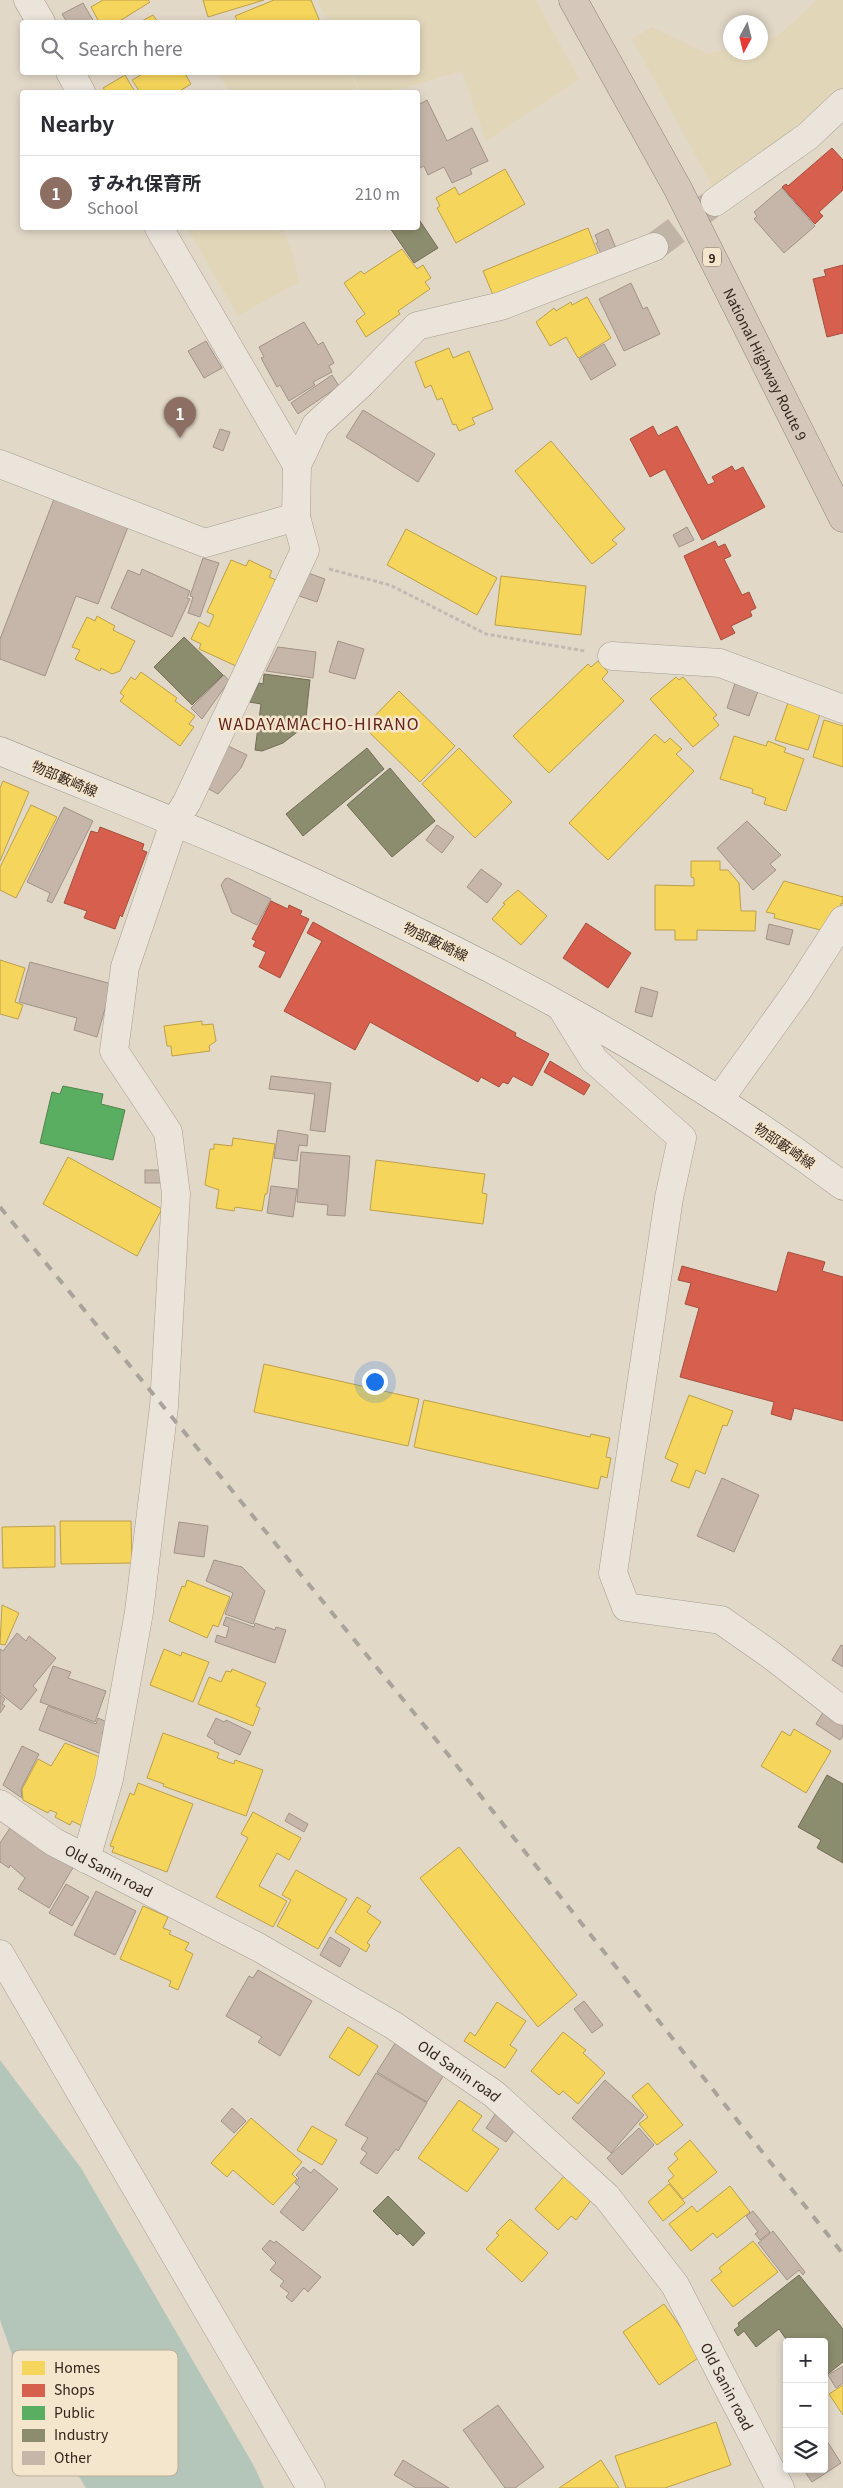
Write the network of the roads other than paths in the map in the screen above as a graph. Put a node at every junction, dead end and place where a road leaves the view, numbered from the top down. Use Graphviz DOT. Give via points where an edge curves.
graph roads {
  1 [pos="28,0"];
  2 [pos="573,0"];
  3 [pos="40,20"];
  4 [pos="72,75"];
  5 [pos="80,90"];
  6 [pos="843,103"];
  7 [pos="715,202"];
  8 [pos="160,230"];
  9 [pos="654,247"];
  10 [pos="0,464"];
  11 [pos="297,465"];
  12 [pos="296,517"];
  13 [pos="843,518"];
  14 [pos="612,656"];
  15 [pos="843,709"];
  16 [pos="0,751"];
  17 [pos="174,823"];
  18 [pos="843,920"];
  19 [pos="561,1007"];
  20 [pos="719,1100"];
  21 [pos="843,1186"];
  22 [pos="843,1711"];
  23 [pos="0,1804"];
  24 [pos="86,1859"];
  25 [pos="0,1954"];
  26 [pos="311,2488"];
  27 [pos="780,2488"];
  1 -- 3 [label="street"];
  2 -- 13 [label="highway, National Highway Route 9 / 9" via="678,189"];
  4 -- 5 [label="street"];
  6 -- 7 [label="street" via="808,136"];
  8 -- 11 [label="street"];
  9 -- 11 [label="street" via="501,306 417,326 316,425"];
  10 -- 12 [label="street" via="205,543"];
  11 -- 12 [label="street"];
  12 -- 17 [label="street" via="305,550 187,802"];
  14 -- 15 [label="street" via="720,663"];
  16 -- 17 [label="street, 物部藪崎線"];
  17 -- 19 [label="street, 物部藪崎線" via="289,871 400,923 508,976"];
  17 -- 24 [label="street" via="125,967 114,1051 168,1132 176,1194 164,1406 139,1612 109,1779"];
  18 -- 20 [label="street" via="798,990"];
  19 -- 20 [label="street, 物部藪崎線"];
  19 -- 22 [label="street" via="594,1060 682,1138 669,1198 613,1573 626,1607 721,1620"];
  20 -- 21 [label="street, 物部藪崎線"];
  23 -- 24 [label="street, Old Sanin road" via="54,1842"];
  24 -- 27 [label="street, Old Sanin road" via="258,1947 393,2024 494,2094 607,2197 675,2285"];
  25 -- 26 [label="street"];
}
